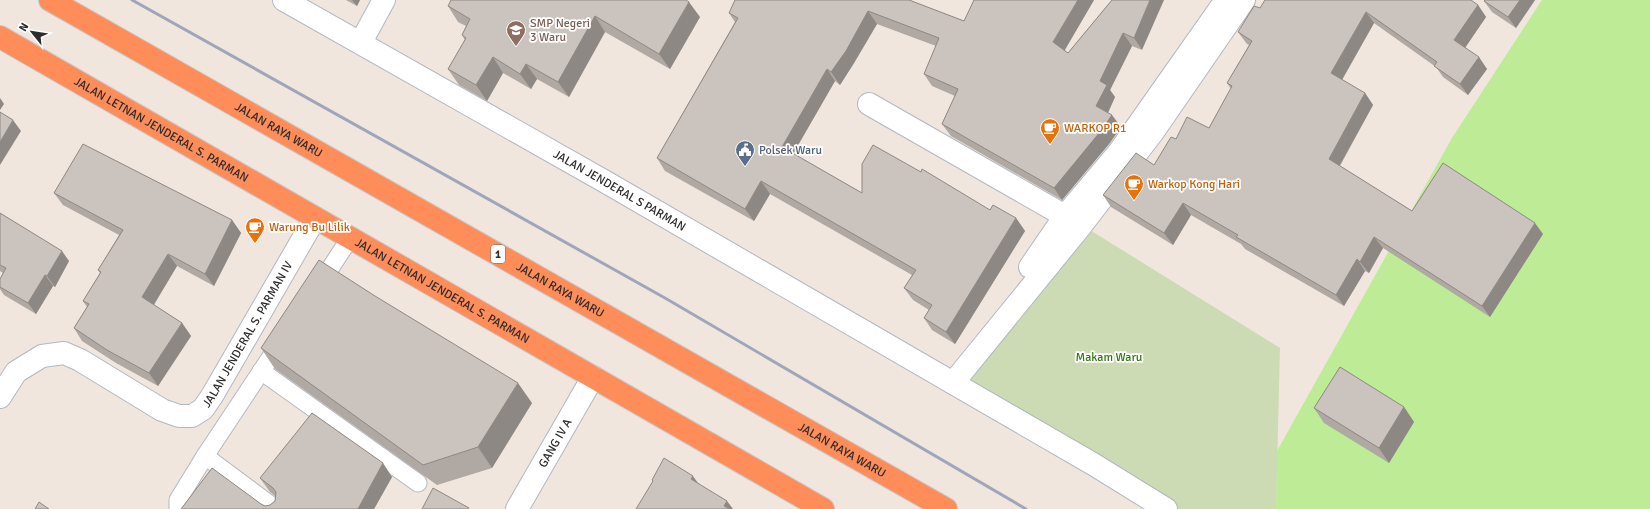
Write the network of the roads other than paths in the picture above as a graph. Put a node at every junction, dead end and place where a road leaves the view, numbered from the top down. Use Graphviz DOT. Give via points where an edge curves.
graph roads {
  1 [pos="50,0"];
  2 [pos="284,0"];
  3 [pos="384,0"];
  4 [pos="1226,0"];
  5 [pos="1244,0"];
  6 [pos="0,37"];
  7 [pos="361,42"];
  8 [pos="869,104"];
  9 [pos="315,218"];
  10 [pos="1073,222"];
  11 [pos="350,238"];
  12 [pos="307,302"];
  13 [pos="290,328"];
  14 [pos="261,371"];
  15 [pos="593,377"];
  16 [pos="952,382"];
  17 [pos="0,397"];
  18 [pos="205,456"];
  19 [pos="418,483"];
  20 [pos="178,509"];
  21 [pos="276,509"];
  22 [pos="517,509"];
  23 [pos="823,509"];
  24 [pos="946,509"];
  25 [pos="1166,509"];
  1 -- 24 [label="highway, JALAN RAYA WARU / 1"];
  2 -- 7 [label="street, JALAN JENDERAL S PARMAN"];
  3 -- 7 [label="street"];
  4 -- 10 [label="street"];
  5 -- 10 [label="street" via="1153,132"];
  6 -- 9 [label="highway, JALAN LETNAN JENDERAL S. PARMAN"];
  7 -- 16 [label="street, JALAN JENDERAL S PARMAN"];
  8 -- 10 [label="street"];
  9 -- 11 [label="highway, JALAN LETNAN JENDERAL S. PARMAN"];
  9 -- 17 [label="street, JALAN JENDERAL S. PARMAN IV" via="212,396 203,409 192,416 180,416 162,410 64,353 42,356 16,372"];
  10 -- 16 [label="street"];
  11 -- 12 [label="lane"];
  11 -- 15 [label="highway, JALAN LETNAN JENDERAL S. PARMAN"];
  13 -- 14 [label="lane"];
  14 -- 18 [label="lane"];
  14 -- 19 [label="lane"];
  15 -- 22 [label="street, GANG IV A"];
  15 -- 23 [label="highway, JALAN LETNAN JENDERAL S. PARMAN"];
  16 -- 25 [label="street, JALAN JENDERAL S PARMAN"];
  18 -- 20 [label="lane" via="178,500"];
  18 -- 21 [label="lane"];
}
